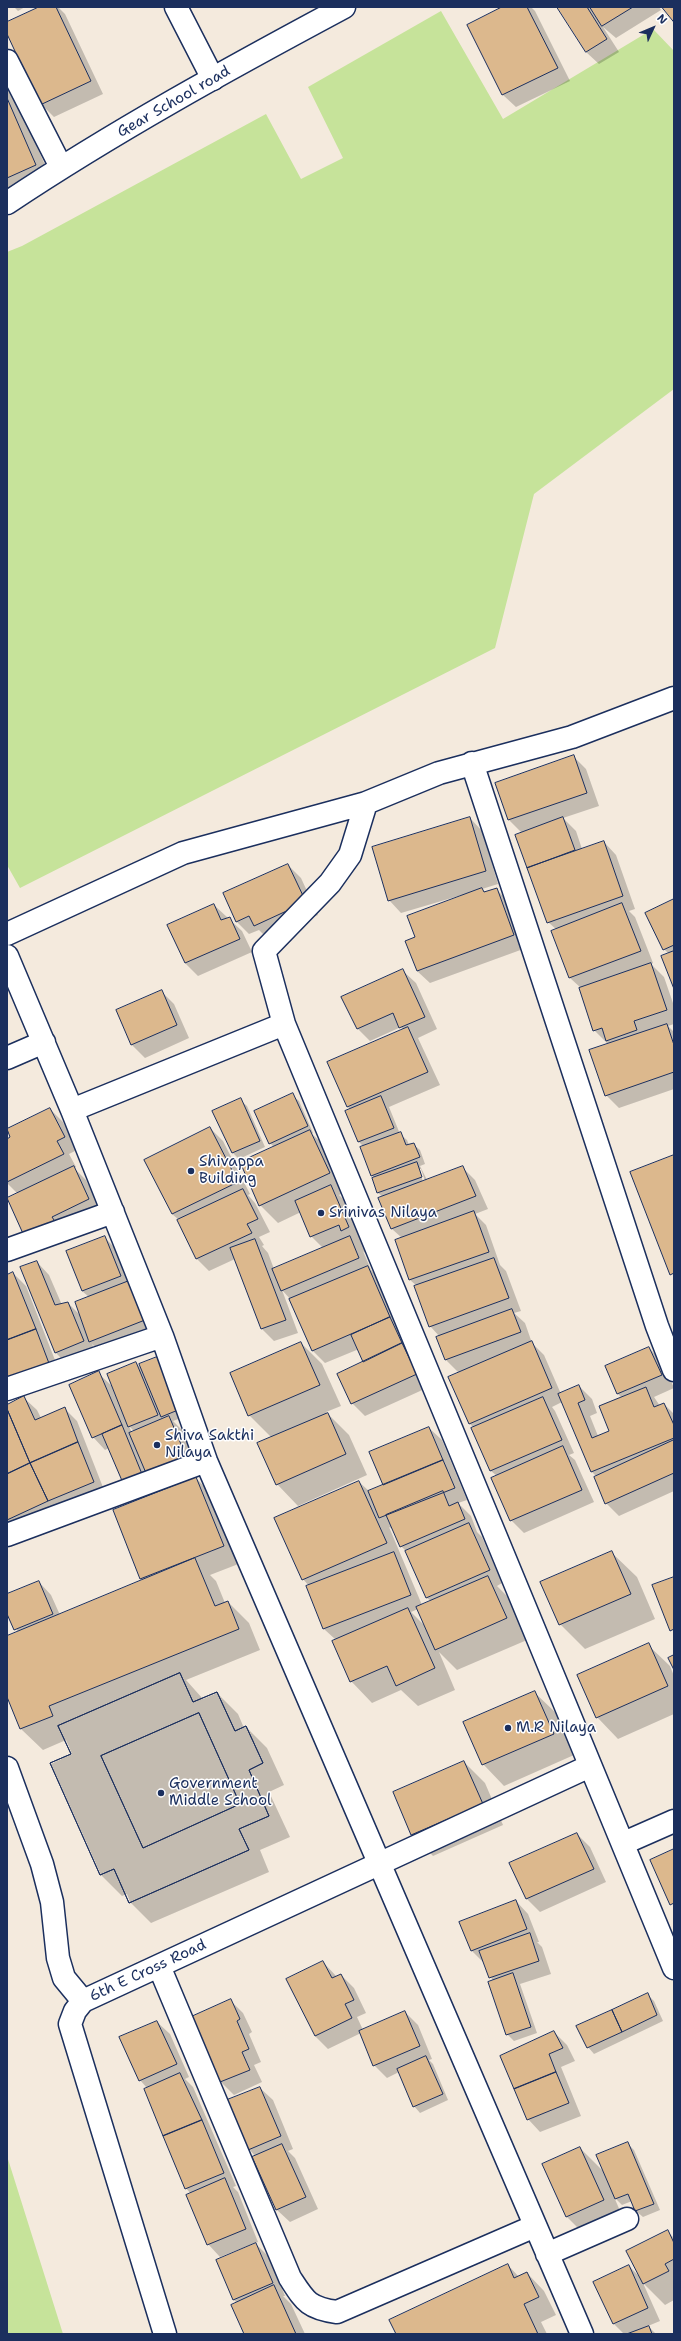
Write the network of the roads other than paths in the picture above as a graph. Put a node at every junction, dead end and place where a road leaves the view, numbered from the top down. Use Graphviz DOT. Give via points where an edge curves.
graph roads {
  1 [pos="176,7"];
  2 [pos="344,7"];
  3 [pos="7,61"];
  4 [pos="213,79"];
  5 [pos="61,167"];
  6 [pos="7,203"];
  7 [pos="674,698"];
  8 [pos="472,763"];
  9 [pos="366,803"];
  10 [pos="7,934"];
  11 [pos="7,956"];
  12 [pos="284,1024"];
  13 [pos="44,1042"];
  14 [pos="7,1058"];
  15 [pos="72,1110"];
  16 [pos="113,1212"];
  17 [pos="7,1250"];
  18 [pos="162,1336"];
  19 [pos="674,1370"];
  20 [pos="7,1389"];
  21 [pos="206,1461"];
  22 [pos="7,1535"];
  23 [pos="590,1766"];
  24 [pos="7,1768"];
  25 [pos="674,1821"];
  26 [pos="624,1843"];
  27 [pos="378,1863"];
  28 [pos="159,1966"];
  29 [pos="674,1968"];
  30 [pos="83,2001"];
  31 [pos="627,2219"];
  32 [pos="535,2226"];
  33 [pos="547,2254"];
  34 [pos="165,2334"];
  35 [pos="582,2334"];
  1 -- 4 [label="street"];
  2 -- 4 [label="street, Gear School road"];
  3 -- 5 [label="street"];
  4 -- 5 [label="street, Gear School road"];
  5 -- 6 [label="street, Gear School road"];
  7 -- 8 [label="street" via="572,737"];
  8 -- 9 [label="street" via="439,773"];
  8 -- 19 [label="street" via="657,1326"];
  9 -- 10 [label="street" via="183,853"];
  9 -- 12 [label="street" via="350,855 330,883 264,951"];
  11 -- 13 [label="street"];
  12 -- 15 [label="street"];
  12 -- 23 [label="street"];
  13 -- 14 [label="street"];
  13 -- 15 [label="street"];
  15 -- 16 [label="street"];
  16 -- 17 [label="street"];
  16 -- 18 [label="street"];
  18 -- 20 [label="street"];
  18 -- 21 [label="street"];
  21 -- 22 [label="street"];
  21 -- 27 [label="street"];
  23 -- 26 [label="street"];
  23 -- 27 [label="street, 6th E Cross Road"];
  24 -- 30 [label="street" via="42,1864 52,1902 58,1958 64,1978"];
  25 -- 26 [label="street"];
  26 -- 29 [label="street"];
  27 -- 28 [label="street, 6th E Cross Road"];
  27 -- 32 [label="street"];
  28 -- 30 [label="street, 6th E Cross Road"];
  28 -- 32 [label="street" via="290,2278 302,2297 318,2309 336,2312"];
  30 -- 34 [label="street, 6th E Cross Road" via="70,2024"];
  31 -- 33 [label="street"];
  32 -- 33 [label="street"];
  33 -- 35 [label="street"];
}
